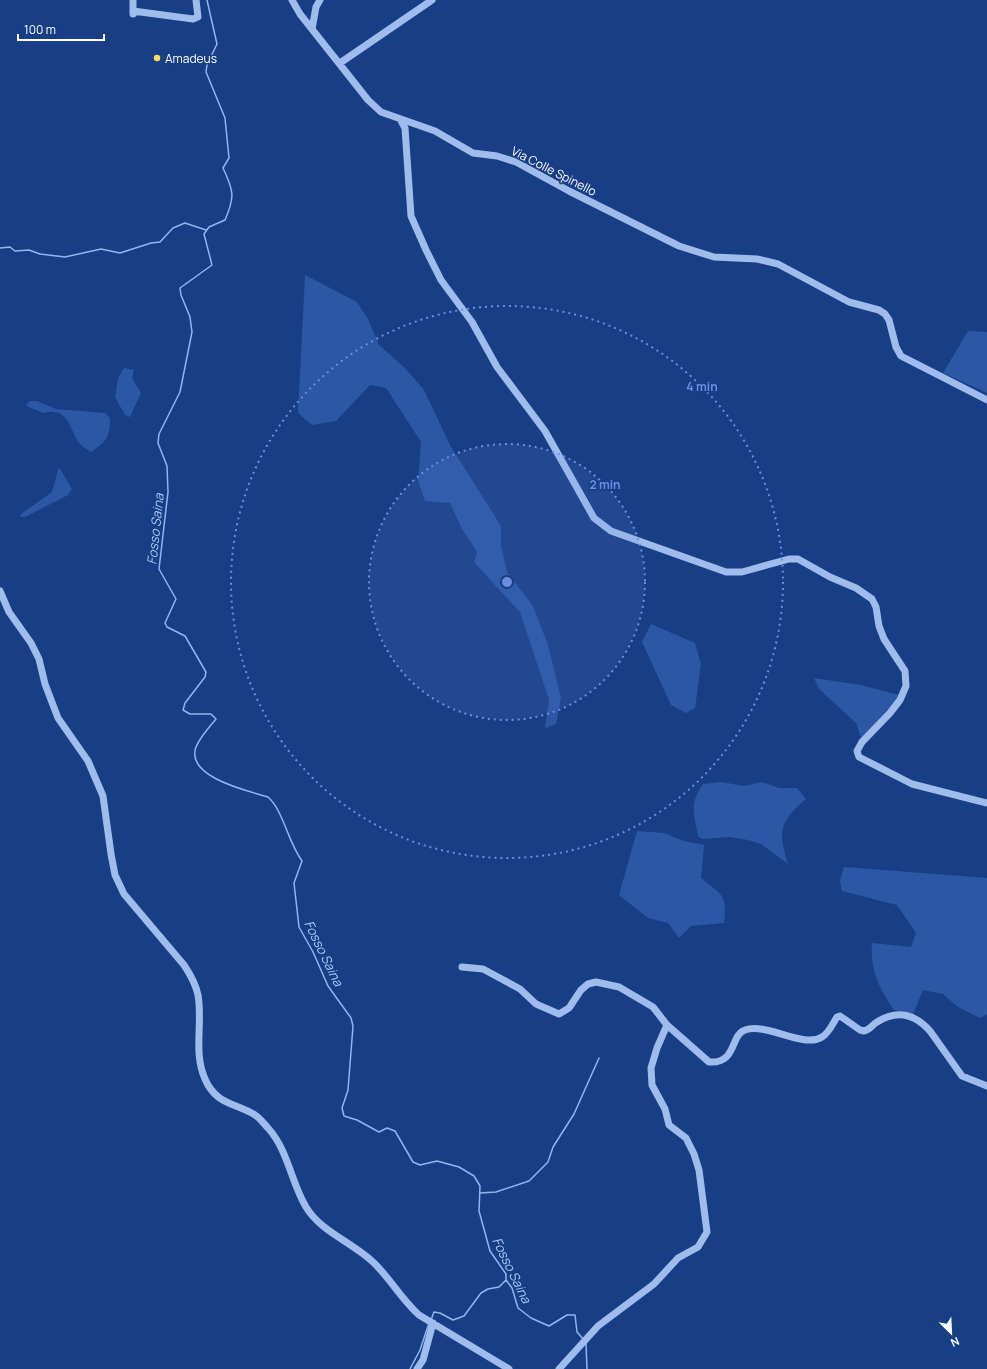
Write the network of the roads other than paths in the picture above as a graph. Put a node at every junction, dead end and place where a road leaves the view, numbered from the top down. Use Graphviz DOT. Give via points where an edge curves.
graph roads {
  1 [pos="133,0"];
  2 [pos="196,0"];
  3 [pos="292,0"];
  4 [pos="320,0"];
  5 [pos="432,0"];
  6 [pos="312,29"];
  7 [pos="340,64"];
  8 [pos="400,119"];
  9 [pos="987,400"];
  10 [pos="0,591"];
  11 [pos="987,803"];
  12 [pos="462,967"];
  13 [pos="667,1025"];
  14 [pos="987,1086"];
  15 [pos="433,1323"];
  16 [pos="417,1369"];
  17 [pos="509,1369"];
  18 [pos="559,1369"];
  1 -- 2 [label="street" via="133,12 194,19 199,14"];
  3 -- 6 [label="street, Via Colle Spinello"];
  4 -- 6 [label="street" via="316,5"];
  5 -- 7 [label="street"];
  6 -- 7 [label="street, Via Colle Spinello"];
  7 -- 8 [label="street, Via Colle Spinello" via="372,105 381,112"];
  8 -- 9 [label="street, Via Colle Spinello" via="438,132 473,153 516,162 667,241 719,258 757,259 778,264 849,302 879,310 889,320 901,356"];
  8 -- 11 [label="street" via="405,128 411,216 426,250 441,280 472,322 494,362 543,428 594,518 611,531 720,571 740,573 798,559 866,595 876,605 883,636 904,669 906,684 896,706 862,742 857,751 859,757 912,784"];
  10 -- 15 [label="street" via="9,612 39,659 58,718 88,761 103,796 115,875 124,894 192,977 198,995 198,1053 207,1084 221,1099 255,1115 269,1129 280,1147 310,1214 373,1262 407,1304"];
  12 -- 13 [label="street" via="483,969 520,989 536,1004 559,1014 569,1008 588,984 596,982 619,987 653,1007"];
  13 -- 14 [label="street" via="704,1059 714,1062 728,1055 744,1030 754,1028 791,1038 814,1039 823,1037 840,1016 864,1031 890,1015 899,1013 924,1024 962,1076"];
  13 -- 18 [label="street" via="651,1068 652,1085 665,1110 669,1125 686,1138 694,1154 699,1170 707,1232 698,1247 678,1258 654,1284 598,1326"];
  15 -- 16 [label="street" via="423,1360"];
  15 -- 17 [label="street"];
}
